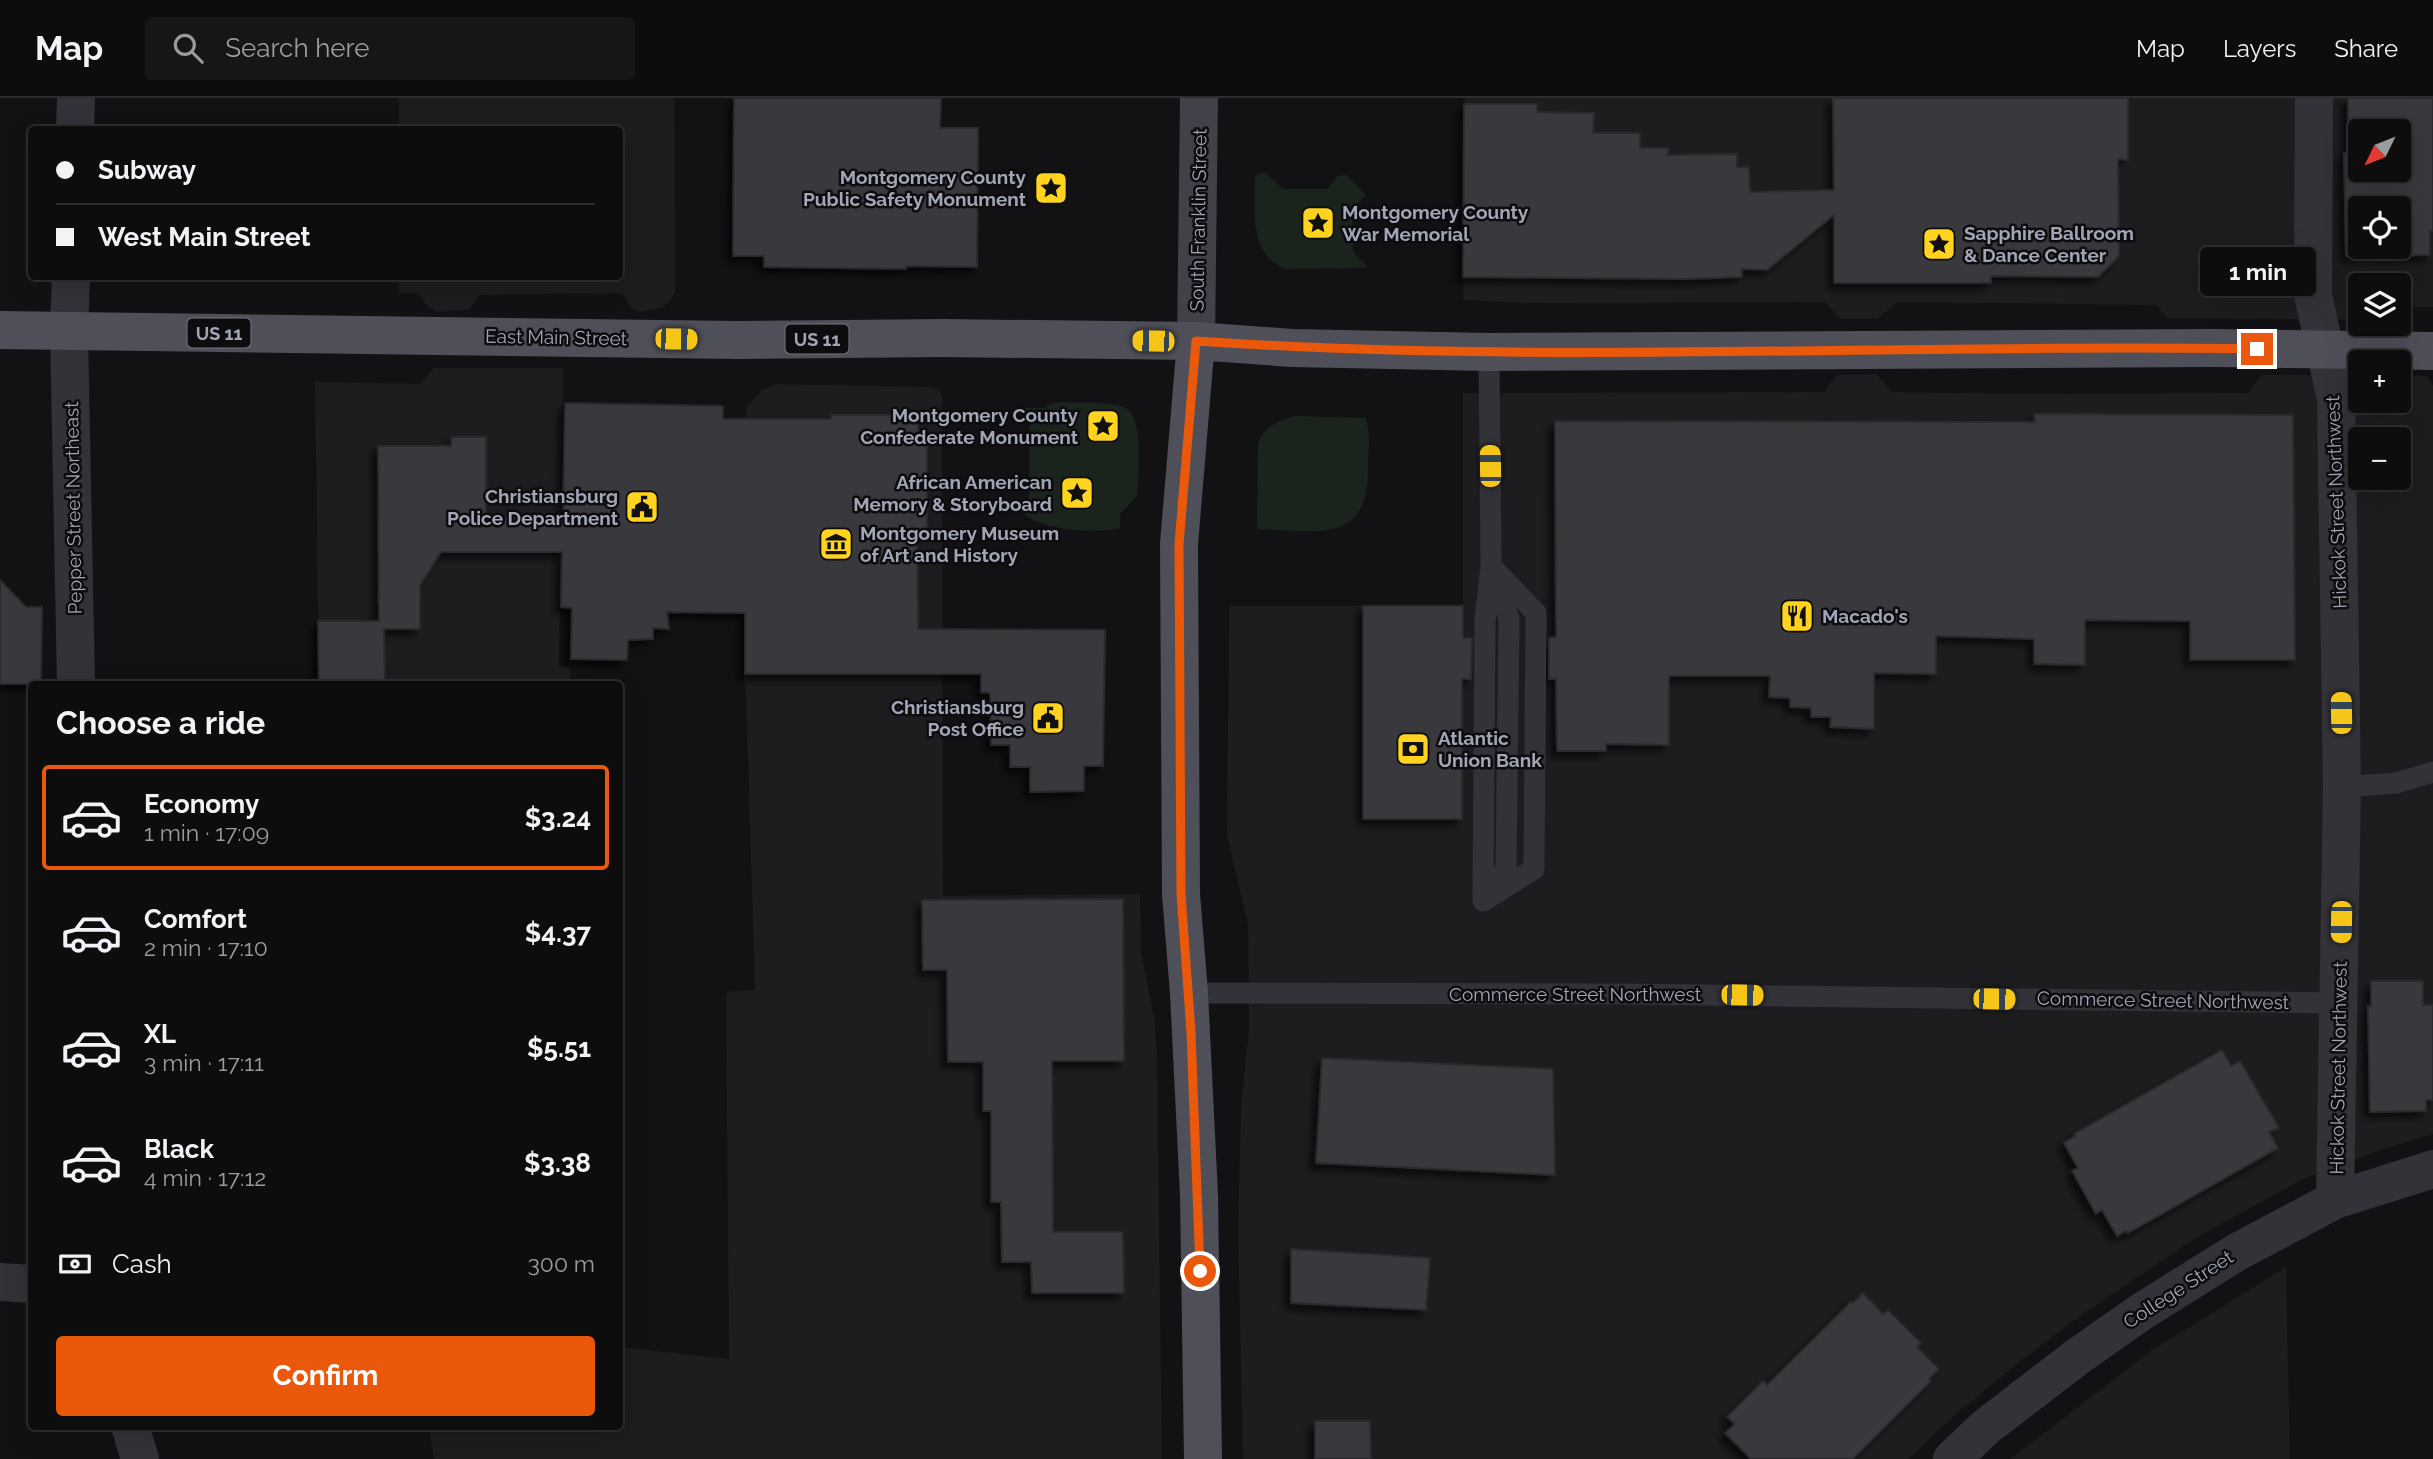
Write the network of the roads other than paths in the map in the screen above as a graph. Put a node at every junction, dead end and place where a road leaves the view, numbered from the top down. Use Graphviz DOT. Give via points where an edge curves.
graph roads {
  1 [pos="76,98"];
  2 [pos="1199,98"];
  3 [pos="2314,98"];
  4 [pos="75,126"];
  5 [pos="71,280"];
  6 [pos="0,330"];
  7 [pos="69,331"];
  8 [pos="1196,341"];
  9 [pos="2325,350"];
  10 [pos="2433,351"];
  11 [pos="1489,352"];
  12 [pos="1491,566"];
  13 [pos="76,681"];
  14 [pos="2433,772"];
  15 [pos="2342,787"];
  16 [pos="1189,993"];
  17 [pos="2340,1003"];
  18 [pos="2433,1169"];
  19 [pos="2335,1200"];
  20 [pos="0,1282"];
  21 [pos="28,1284"];
  22 [pos="131,1430"];
  23 [pos="140,1459"];
  24 [pos="1203,1459"];
  25 [pos="1952,1459"];
  1 -- 4 [label="street"];
  2 -- 8 [label="main road, South Franklin Street"];
  3 -- 9 [label="street, Hickok Street Northwest" via="2313,295"];
  5 -- 7 [label="street, Pepper Street Northeast"];
  6 -- 7 [label="main road, East Main Street / US 11"];
  7 -- 8 [label="main road, East Main Street / US 11"];
  7 -- 13 [label="street, Pepper Street Northeast"];
  8 -- 11 [label="main road, US 11"];
  8 -- 16 [label="main road" via="1179,544 1181,894"];
  9 -- 10 [label="main road, US 11"];
  9 -- 11 [label="main road, US 11"];
  9 -- 15 [label="street, Hickok Street Northwest" via="2336,399"];
  11 -- 12 [label="lane"];
  12 -- 12 [label="lane" via="1536,613 1534,869 1483,901 1485,620"];
  14 -- 15 [label="lane" via="2396,783"];
  15 -- 17 [label="street, Hickok Street Northwest"];
  16 -- 17 [label="lane, Commerce Street Northwest"];
  16 -- 24 [label="main road" via="1199,1195"];
  17 -- 19 [label="street, Hickok Street Northwest"];
  18 -- 19 [label="street, College Street"];
  19 -- 25 [label="street, College Street" via="2237,1252 2141,1312 1987,1426"];
  20 -- 21 [label="street"];
  22 -- 23 [label="street"];
}
